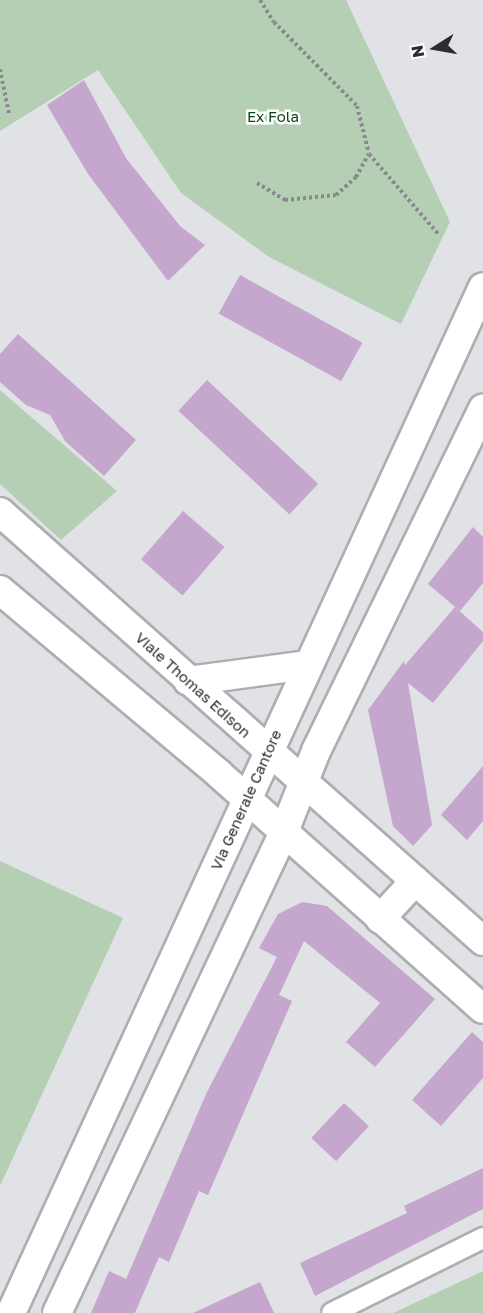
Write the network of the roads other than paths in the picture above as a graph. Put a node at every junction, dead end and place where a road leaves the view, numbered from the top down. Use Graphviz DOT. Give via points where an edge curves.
graph roads {
  1 [pos="483,287"];
  2 [pos="483,408"];
  3 [pos="0,512"];
  4 [pos="0,590"];
  5 [pos="308,665"];
  6 [pos="188,681"];
  7 [pos="267,752"];
  8 [pos="303,782"];
  9 [pos="247,800"];
  10 [pos="283,834"];
  11 [pos="415,881"];
  12 [pos="380,919"];
  13 [pos="483,941"];
  14 [pos="483,1009"];
  15 [pos="483,1238"];
  16 [pos="11,1313"];
  17 [pos="57,1313"];
  18 [pos="332,1313"];
  1 -- 5 [label="street, Via Generale Cantore"];
  2 -- 8 [label="street"];
  3 -- 6 [label="street, Viale Thomas Edison"];
  4 -- 9 [label="street"];
  5 -- 6 [label="street"];
  5 -- 7 [label="street, Via Generale Cantore"];
  6 -- 7 [label="street, Viale Thomas Edison"];
  7 -- 8 [label="street, Viale Thomas Edison"];
  7 -- 9 [label="street, Via Generale Cantore"];
  8 -- 10 [label="street"];
  8 -- 11 [label="street, Viale Thomas Edison"];
  9 -- 10 [label="street"];
  9 -- 16 [label="street, Via Generale Cantore"];
  10 -- 12 [label="street"];
  10 -- 17 [label="street"];
  11 -- 12 [label="street"];
  11 -- 13 [label="street, Viale Thomas Edison"];
  12 -- 14 [label="street"];
  15 -- 18 [label="street"];
}
